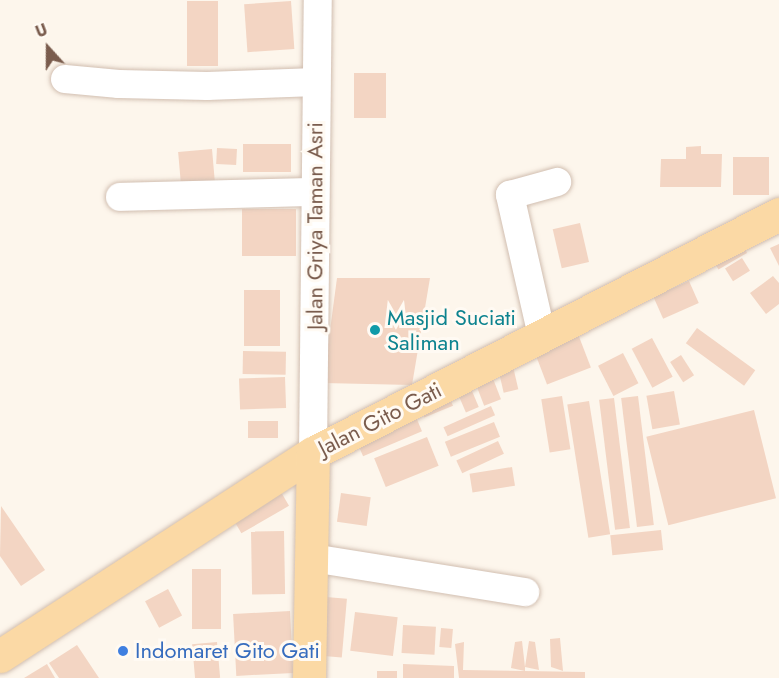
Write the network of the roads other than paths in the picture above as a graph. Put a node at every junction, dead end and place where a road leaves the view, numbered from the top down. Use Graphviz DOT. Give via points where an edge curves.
graph roads {
  1 [pos="318,0"];
  2 [pos="65,79"];
  3 [pos="316,82"];
  4 [pos="557,182"];
  5 [pos="315,192"];
  6 [pos="120,197"];
  7 [pos="779,214"];
  8 [pos="542,336"];
  9 [pos="313,453"];
  10 [pos="312,558"];
  11 [pos="525,592"];
  12 [pos="0,656"];
  13 [pos="309,678"];
  1 -- 3 [label="street, Jalan Griya Taman Asri"];
  2 -- 3 [label="street" via="207,86"];
  3 -- 5 [label="street, Jalan Griya Taman Asri"];
  4 -- 8 [label="street" via="510,195"];
  5 -- 6 [label="street"];
  5 -- 9 [label="street, Jalan Griya Taman Asri"];
  7 -- 8 [label="main road, Jalan Gito Gati"];
  8 -- 9 [label="main road, Jalan Gito Gati"];
  9 -- 10 [label="main road"];
  9 -- 12 [label="main road, Jalan Gito Gati"];
  10 -- 11 [label="street"];
  10 -- 13 [label="main road"];
}
